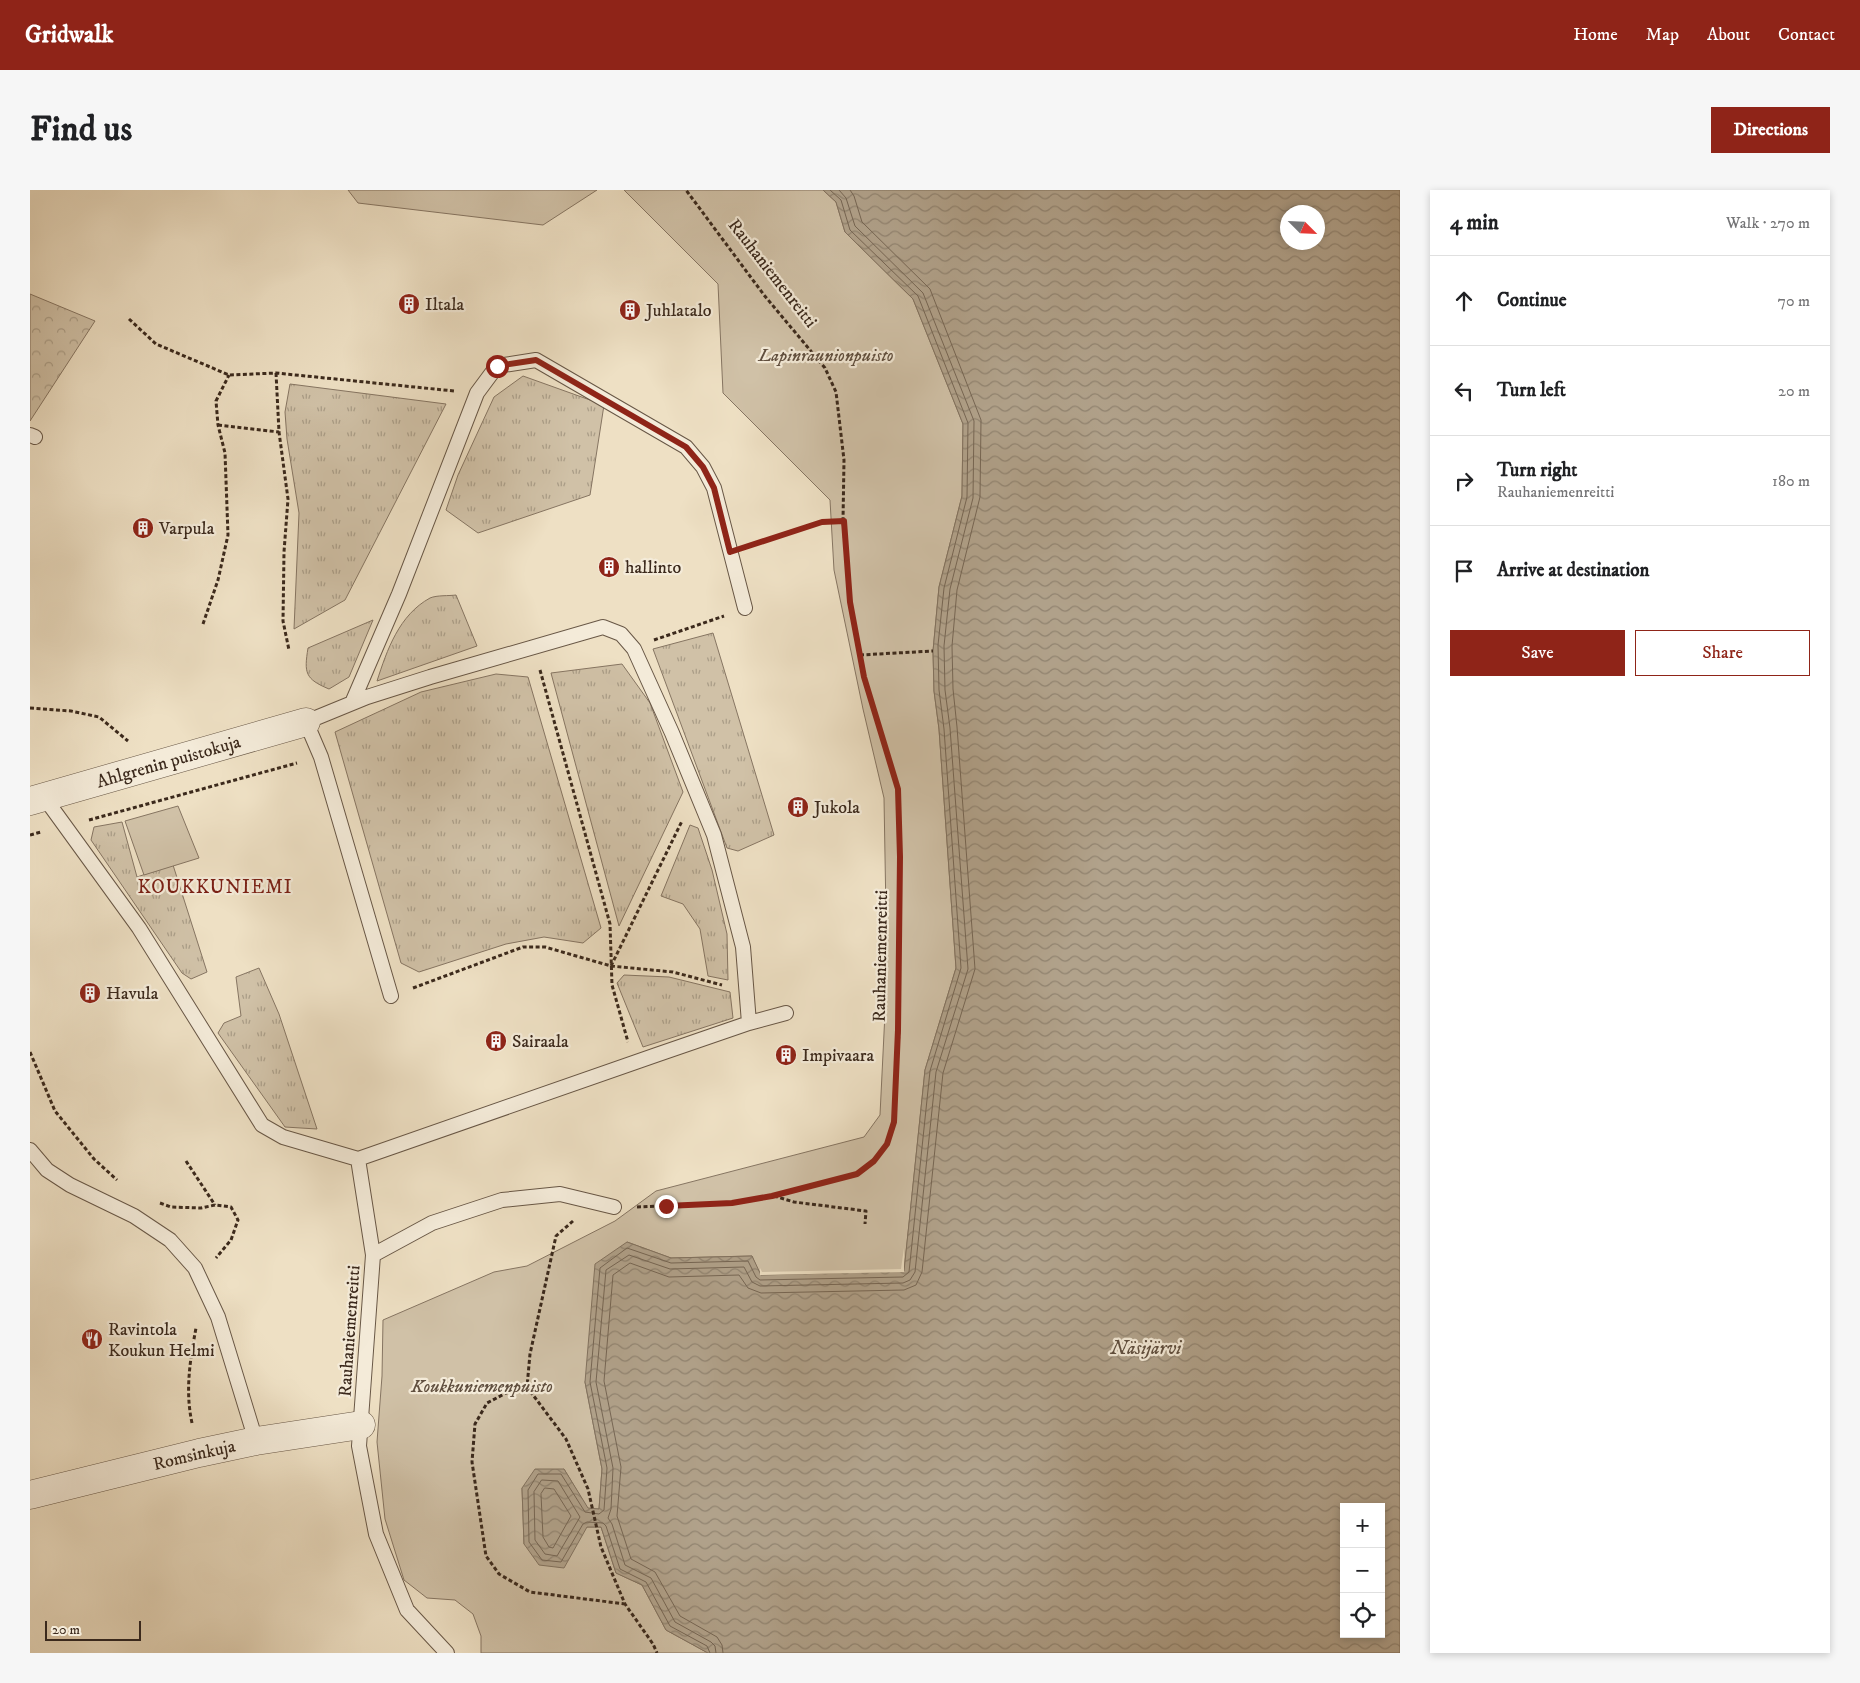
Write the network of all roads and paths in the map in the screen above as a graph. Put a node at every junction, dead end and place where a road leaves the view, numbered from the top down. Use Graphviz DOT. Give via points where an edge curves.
graph roads {
  1 [pos="686,190"];
  2 [pos="129,319"];
  3 [pos="276,373"];
  4 [pos="229,375"];
  5 [pos="477,393"];
  6 [pos="218,425"];
  7 [pos="279,432"];
  8 [pos="844,521"];
  9 [pos="730,552"];
  10 [pos="745,608"];
  11 [pos="203,624"];
  12 [pos="534,647"];
  13 [pos="632,647"];
  14 [pos="290,650"];
  15 [pos="932,651"];
  16 [pos="860,655"];
  17 [pos="352,703"];
  18 [pos="30,708"];
  19 [pos="306,722"];
  20 [pos="128,741"];
  21 [pos="321,757"];
  22 [pos="698,796"];
  23 [pos="37,799"];
  24 [pos="64,826"];
  25 [pos="30,835"];
  26 [pos="611,966"];
  27 [pos="746,994"];
  28 [pos="391,996"];
  29 [pos="786,1013"];
  30 [pos="749,1023"];
  31 [pos="634,1063"];
  32 [pos="30,1150"];
  33 [pos="358,1160"];
  34 [pos="186,1161"];
  35 [pos="772,1196"];
  36 [pos="215,1205"];
  37 [pos="614,1207"];
  38 [pos="865,1224"];
  39 [pos="556,1236"];
  40 [pos="373,1254"];
  41 [pos="527,1387"];
  42 [pos="361,1425"];
  43 [pos="256,1441"];
  44 [pos="30,1495"];
  45 [pos="625,1604"];
  46 [pos="447,1653"];
  47 [pos="657,1653"];
  1 -- 8 [label="path, Rauhaniemenreitti" via="764,295 825,368 836,392 844,460"];
  2 -- 4 [label="path" via="156,344"];
  3 -- 4 [label="path"];
  3 -- 5 [label="path"];
  3 -- 7 [label="path"];
  4 -- 6 [label="path" via="216,401"];
  5 -- 9 [label="lane" via="497,366 536,360 686,447 703,467 714,488"];
  5 -- 17 [label="lane" via="399,594"];
  6 -- 7 [label="path"];
  6 -- 11 [label="path" via="225,453 228,535 218,580"];
  7 -- 14 [label="path" via="288,499 283,621"];
  8 -- 9 [label="path" via="822,522"];
  8 -- 16 [label="path, Rauhaniemenreitti" via="850,602"];
  9 -- 10 [label="lane"];
  10 -- 13 [label="path"];
  12 -- 13 [label="lane" via="603,627 621,634"];
  12 -- 17 [label="lane"];
  12 -- 26 [label="path" via="610,924"];
  13 -- 22 [label="lane"];
  15 -- 16 [label="path"];
  16 -- 35 [label="path, Rauhaniemenreitti" via="898,789 899,1020 894,1122 887,1144 874,1161 857,1174"];
  17 -- 19 [label="lane"];
  18 -- 20 [label="path" via="99,717"];
  19 -- 21 [label="lane"];
  19 -- 23 [label="street, Ahlgrenin puistokuja"];
  21 -- 24 [label="path"];
  21 -- 28 [label="lane"];
  22 -- 26 [label="path" via="677,828"];
  22 -- 27 [label="lane" via="714,835 743,947"];
  23 -- 24 [label="lane"];
  24 -- 25 [label="path"];
  24 -- 33 [label="lane" via="139,928 262,1124 283,1137"];
  26 -- 27 [label="path" via="673,972"];
  26 -- 28 [label="path" via="545,947 523,947"];
  26 -- 31 [label="path" via="612,985"];
  27 -- 30 [label="lane"];
  29 -- 30 [label="lane"];
  30 -- 31 [label="lane"];
  31 -- 33 [label="lane"];
  32 -- 43 [label="lane" via="47,1170 70,1185 134,1216 170,1240 195,1268 218,1317"];
  33 -- 40 [label="lane"];
  34 -- 36 [label="path"];
  35 -- 37 [label="path, Rauhaniemenreitti" via="732,1203"];
  35 -- 38 [label="path" via="866,1211"];
  37 -- 40 [label="lane, Rauhaniemenreitti" via="560,1194 502,1200 432,1223"];
  39 -- 41 [label="path" via="530,1354"];
  40 -- 42 [label="lane, Rauhaniemenreitti"];
  41 -- 45 [label="path" via="566,1439 588,1489 601,1547"];
  41 -- 45 [label="path" via="487,1402 475,1424 472,1462 486,1556 499,1574 530,1592"];
  42 -- 43 [label="street, Romsinkuja"];
  42 -- 46 [label="lane, Rauhaniemenreitti" via="360,1446 376,1534 408,1610"];
  43 -- 44 [label="street, Romsinkuja"];
  45 -- 47 [label="path"];
}
